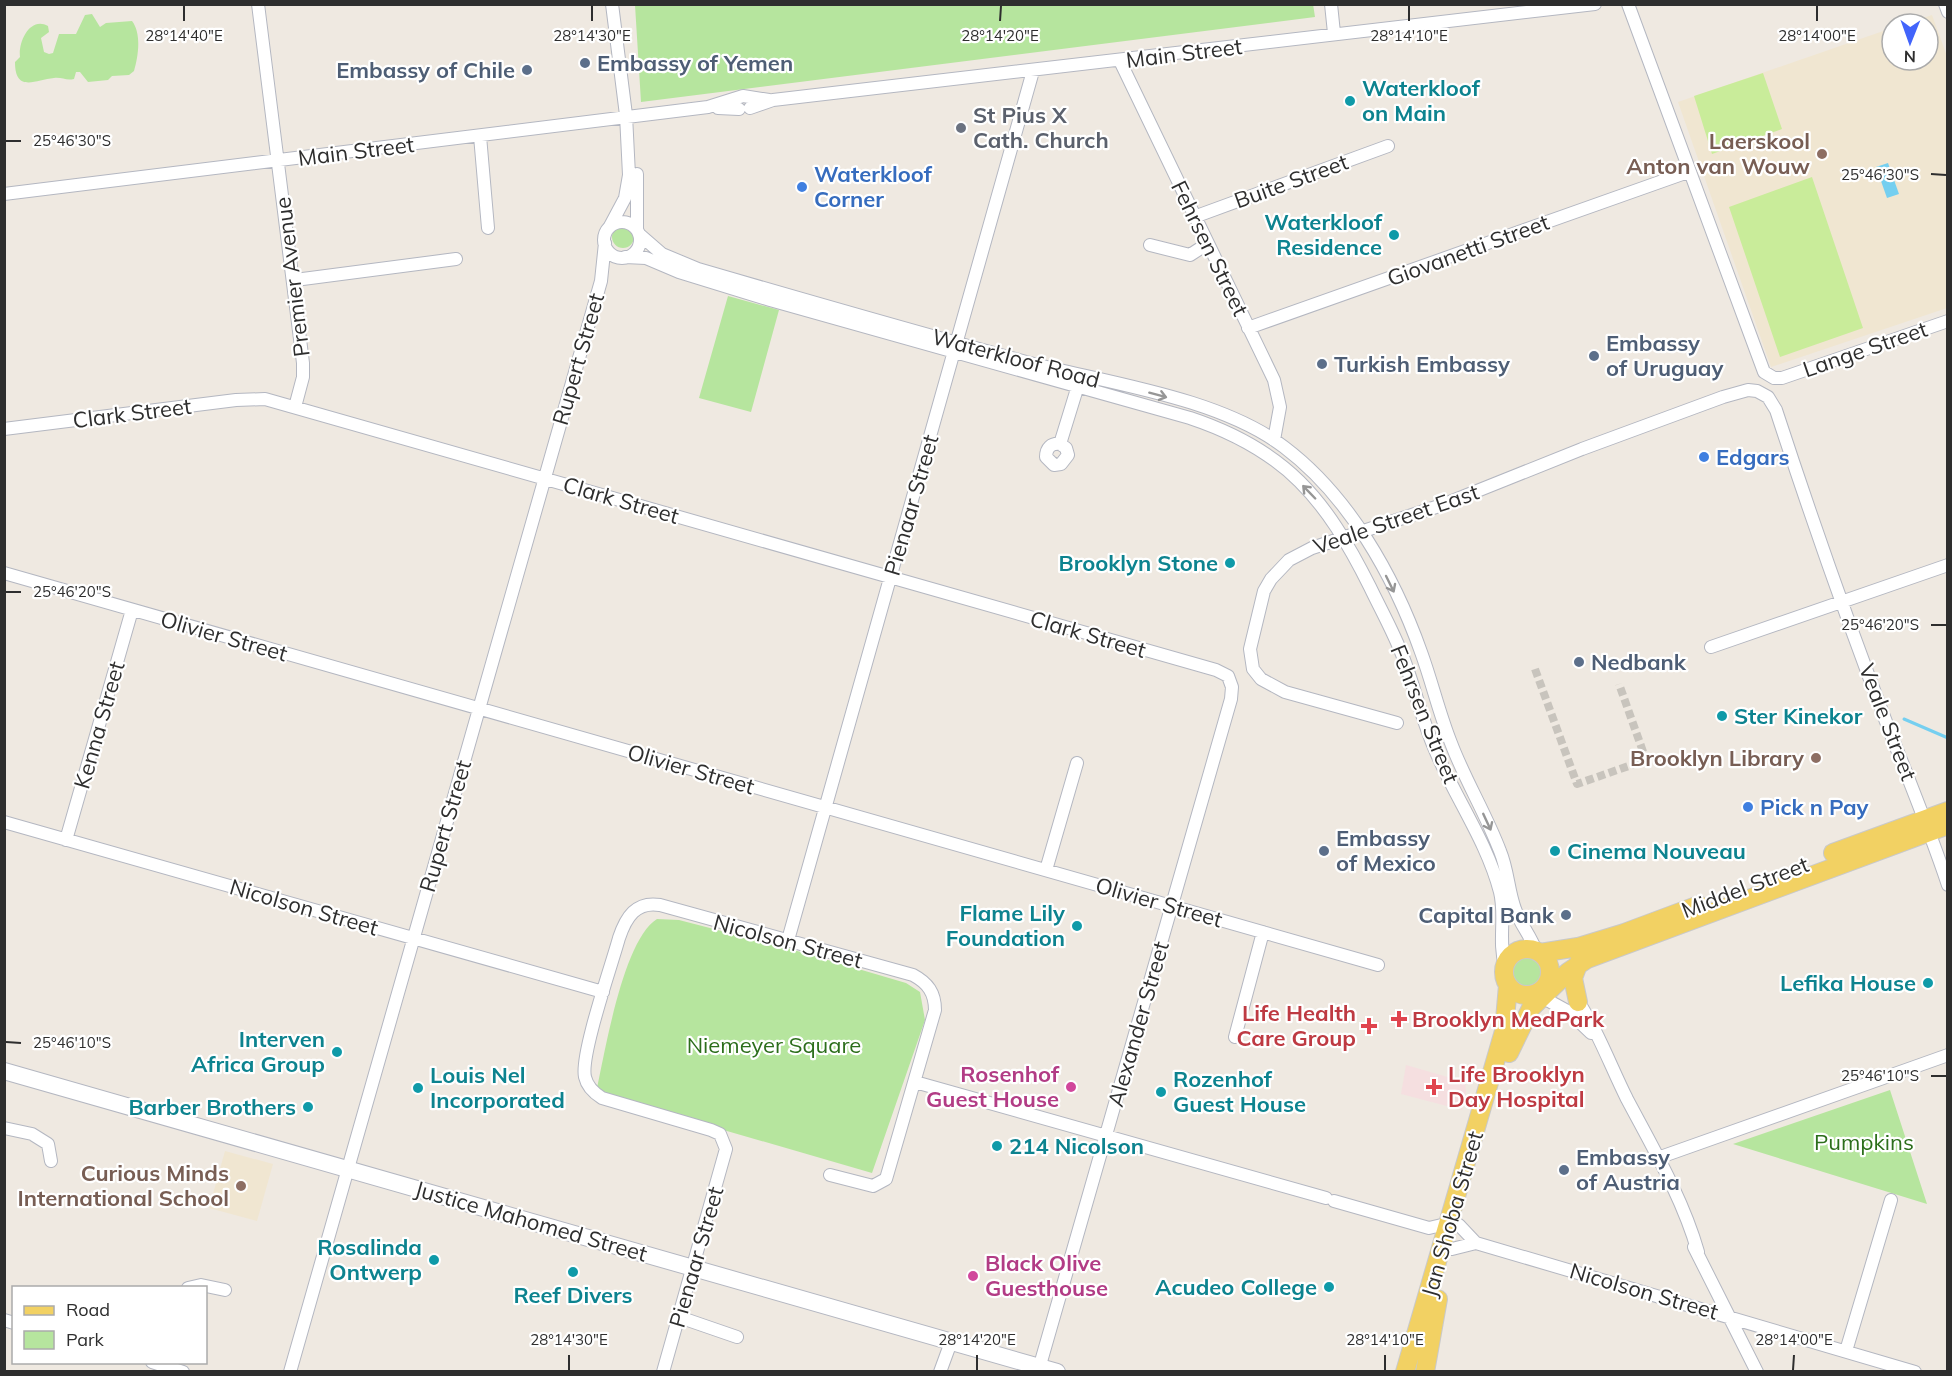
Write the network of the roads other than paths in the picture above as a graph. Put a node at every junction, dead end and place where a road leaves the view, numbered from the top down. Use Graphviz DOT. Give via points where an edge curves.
graph roads {
  1 [pos="258,4"];
  2 [pos="612,4"];
  3 [pos="620,4"];
  4 [pos="1331,4"];
  5 [pos="1595,4"];
  6 [pos="1628,4"];
  7 [pos="1945,4"];
  8 [pos="1947,12"];
  9 [pos="1334,33"];
  10 [pos="1120,61"];
  11 [pos="624,66"];
  12 [pos="1033,71"];
  13 [pos="630,115"];
  14 [pos="480,136"];
  15 [pos="1388,146"];
  16 [pos="278,160"];
  17 [pos="1688,172"];
  18 [pos="4,194"];
  19 [pos="1194,217"];
  20 [pos="488,228"];
  21 [pos="609,228"];
  22 [pos="638,232"];
  23 [pos="605,243"];
  24 [pos="1207,244"];
  25 [pos="1150,245"];
  26 [pos="623,257"];
  27 [pos="456,259"];
  28 [pos="295,280"];
  29 [pos="600,281"];
  30 [pos="826,311"];
  31 [pos="1947,321"];
  32 [pos="1248,328"];
  33 [pos="955,347"];
  34 [pos="1079,381"];
  35 [pos="1763,393"];
  36 [pos="1131,394"];
  37 [pos="295,407"];
  38 [pos="4,429"];
  39 [pos="1274,440"];
  40 [pos="1060,444"];
  41 [pos="544,478"];
  42 [pos="1362,532"];
  43 [pos="1345,538"];
  44 [pos="1947,565"];
  45 [pos="4,573"];
  46 [pos="891,577"];
  47 [pos="1843,602"];
  48 [pos="132,610"];
  49 [pos="1711,647"];
  50 [pos="1228,676"];
  51 [pos="478,709"];
  52 [pos="1397,723"];
  53 [pos="1452,746"];
  54 [pos="1077,763"];
  55 [pos="825,808"];
  56 [pos="1947,811"];
  57 [pos="1470,820"];
  58 [pos="4,822"];
  59 [pos="1934,825"];
  60 [pos="66,840"];
  61 [pos="1046,870"];
  62 [pos="1947,885"];
  63 [pos="1172,906"];
  64 [pos="1263,932"];
  65 [pos="413,939"];
  66 [pos="788,940"];
  67 [pos="1538,952"];
  68 [pos="1602,952"];
  69 [pos="1579,962"];
  70 [pos="1378,965"];
  71 [pos="1505,965"];
  72 [pos="1508,985"];
  73 [pos="1544,988"];
  74 [pos="603,992"];
  75 [pos="1578,1002"];
  76 [pos="1235,1037"];
  77 [pos="1600,1043"];
  78 [pos="1947,1055"];
  79 [pos="4,1071"];
  80 [pos="915,1082"];
  81 [pos="4,1128"];
  82 [pos="1106,1136"];
  83 [pos="725,1143"];
  84 [pos="1654,1159"];
  85 [pos="51,1161"];
  86 [pos="347,1169"];
  87 [pos="830,1175"];
  88 [pos="1891,1200"];
  89 [pos="1455,1224"];
  90 [pos="1429,1228"];
  91 [pos="1476,1243"];
  92 [pos="1448,1247"];
  93 [pos="693,1267"];
  94 [pos="207,1286"];
  95 [pos="225,1290"];
  96 [pos="1730,1316"];
  97 [pos="679,1317"];
  98 [pos="737,1337"];
  99 [pos="951,1342"];
  100 [pos="1846,1351"];
  101 [pos="159,1364"];
  102 [pos="1039,1369"];
  103 [pos="183,1371"];
  104 [pos="290,1371"];
  105 [pos="663,1371"];
  106 [pos="940,1371"];
  107 [pos="1057,1371"];
  108 [pos="1405,1371"];
  109 [pos="1425,1371"];
  110 [pos="1758,1371"];
  111 [pos="1915,1371"];
  1 -- 16 [label="street, Premier Avenue"];
  2 -- 11 [label="street"];
  3 -- 11 [label="street"];
  4 -- 9 [label="street"];
  5 -- 9 [label="street, Main Street"];
  6 -- 17 [label="street"];
  7 -- 8 [label="street"];
  9 -- 10 [label="street, Main Street"];
  10 -- 12 [label="street, Main Street"];
  10 -- 19 [label="street, Fehrsen Street"];
  11 -- 13 [label="street"];
  12 -- 13 [label="street, Main Street"];
  12 -- 33 [label="street, Pienaar Street"];
  13 -- 14 [label="street, Main Street"];
  13 -- 21 [label="street" via="628,189"];
  13 -- 22 [label="street"];
  14 -- 16 [label="street, Main Street"];
  14 -- 20 [label="street"];
  15 -- 19 [label="street, Buite Street"];
  16 -- 18 [label="street, Main Street"];
  16 -- 28 [label="street, Premier Avenue"];
  17 -- 31 [label="street, Lange Street" via="1761,369 1770,377 1782,378"];
  17 -- 32 [label="street, Giovanetti Street"];
  19 -- 24 [label="street, Fehrsen Street"];
  21 -- 22 [label="street" via="624,222"];
  21 -- 23 [label="street"];
  22 -- 26 [label="street" via="637,249"];
  22 -- 30 [label="street, Waterkloof Road" via="655,250 674,260"];
  23 -- 26 [label="street" via="611,253"];
  23 -- 29 [label="street, Rupert Street"];
  24 -- 25 [label="street" via="1190,255"];
  24 -- 32 [label="street, Fehrsen Street"];
  26 -- 29 [label="street, Rupert Street" via="609,267"];
  26 -- 30 [label="street, Waterkloof Road" via="646,258 679,272"];
  27 -- 28 [label="street"];
  28 -- 37 [label="street, Premier Avenue" via="303,369"];
  29 -- 41 [label="street, Rupert Street"];
  30 -- 33 [label="street, Waterkloof Road"];
  32 -- 39 [label="street, Fehrsen Street" via="1278,396 1280,413"];
  33 -- 34 [label="street, Waterkloof Road"];
  33 -- 46 [label="street, Pienaar Street"];
  34 -- 36 [label="street, Waterkloof Road"];
  34 -- 40 [label="street"];
  35 -- 42 [label="street, Veale Street East" via="1748,390 1724,397"];
  35 -- 47 [label="street, Veale Street" via="1776,410"];
  36 -- 39 [label="street, Waterkloof Road, one-way" via="1217,413"];
  43 -- 36 [label="street, Waterkloof Road, one-way" via="1315,497 1260,450"];
  37 -- 38 [label="street, Clark Street" via="250,398"];
  37 -- 41 [label="street, Clark Street"];
  39 -- 42 [label="street, Waterkloof Road" via="1318,478"];
  41 -- 46 [label="street, Clark Street"];
  41 -- 51 [label="street, Rupert Street"];
  42 -- 43 [label="street, Veale Street East"];
  42 -- 53 [label="street, Fehrsen Street, one-way" via="1420,649"];
  43 -- 52 [label="street, Veale Street East" via="1298,555 1270,579 1251,641 1251,663 1261,679 1285,692"];
  43 -- 57 [label="street, Fehrsen Street" via="1399,648 1437,754"];
  44 -- 47 [label="street"];
  45 -- 48 [label="street, Olivier Street"];
  46 -- 50 [label="street, Clark Street"];
  46 -- 55 [label="street, Pienaar Street"];
  47 -- 49 [label="street"];
  47 -- 59 [label="street, Veale Street" via="1888,728"];
  48 -- 51 [label="street, Olivier Street"];
  48 -- 60 [label="street, Kenna Street"];
  50 -- 63 [label="street, Alexander Street" via="1232,693"];
  51 -- 55 [label="street, Olivier Street"];
  51 -- 65 [label="street, Rupert Street"];
  53 -- 57 [label="street" via="1450,762 1468,802"];
  53 -- 67 [label="street, Fehrsen Street, one-way" via="1495,838 1516,911"];
  54 -- 61 [label="street"];
  55 -- 61 [label="street, Olivier Street"];
  55 -- 66 [label="street, Pienaar Street"];
  56 -- 59 [label="main road, Middel Street"];
  57 -- 71 [label="street, Fehrsen Street" via="1500,894"];
  58 -- 60 [label="street, Nicolson Street"];
  59 -- 62 [label="street, Veale Street"];
  59 -- 67 [label="main road, Middel Street" via="1624,933 1578,947"];
  59 -- 68 [label="main road, Middel Street" via="1667,931"];
  60 -- 65 [label="street, Nicolson Street"];
  61 -- 63 [label="street, Olivier Street"];
  63 -- 64 [label="street, Olivier Street"];
  63 -- 82 [label="street, Alexander Street"];
  64 -- 70 [label="street, Olivier Street"];
  64 -- 76 [label="street"];
  65 -- 74 [label="street, Nicolson Street"];
  65 -- 86 [label="street, Rupert Street"];
  66 -- 74 [label="street, Nicolson Street" via="660,905 646,905 625,921"];
  66 -- 80 [label="street, Nicolson Street" via="913,975 928,985 935,1010"];
  67 -- 71 [label="main road" via="1518,951"];
  67 -- 73 [label="main road"];
  68 -- 69 [label="main road, Middel Street"];
  68 -- 73 [label="main road, Middel Street" via="1576,959"];
  69 -- 73 [label="main road, Middel Street"];
  69 -- 75 [label="main road" via="1573,978"];
  71 -- 72 [label="main road"];
  72 -- 73 [label="main road" via="1519,994"];
  72 -- 89 [label="main road, Jan Shoba Street" via="1504,1031"];
  73 -- 75 [label="street"];
  73 -- 77 [label="street"];
  73 -- 89 [label="main road, Jan Shoba Street" via="1514,1037"];
  74 -- 83 [label="street, Nicolson Street" via="584,1066 593,1092 608,1101 711,1130 720,1134"];
  75 -- 77 [label="street"];
  77 -- 84 [label="street"];
  78 -- 84 [label="street"];
  79 -- 86 [label="main road, Justice Mahomed Street"];
  80 -- 82 [label="street"];
  80 -- 87 [label="street, Nicolson Street" via="883,1182 867,1185"];
  81 -- 85 [label="street" via="42,1138 48,1144"];
  82 -- 90 [label="street"];
  82 -- 102 [label="street, Alexander Street"];
  83 -- 93 [label="street, Pienaar Street" via="726,1155"];
  84 -- 96 [label="street"];
  86 -- 93 [label="main road, Justice Mahomed Street"];
  86 -- 104 [label="street, Rupert Street"];
  88 -- 100 [label="street"];
  89 -- 90 [label="street"];
  89 -- 91 [label="street"];
  89 -- 92 [label="main road, Jan Shoba Street"];
  90 -- 92 [label="street"];
  91 -- 92 [label="street, Nicolson Street"];
  91 -- 96 [label="street, Nicolson Street"];
  92 -- 108 [label="main road, Jan Shoba Street"];
  92 -- 109 [label="main road, Jan Shoba Street"];
  93 -- 97 [label="street, Pienaar Street"];
  93 -- 99 [label="main road, Justice Mahomed Street"];
  94 -- 95 [label="street"];
  96 -- 100 [label="street, Nicolson Street"];
  96 -- 110 [label="street"];
  97 -- 98 [label="street"];
  97 -- 105 [label="street, Pienaar Street"];
  99 -- 102 [label="main road, Justice Mahomed Street"];
  99 -- 106 [label="street"];
  100 -- 111 [label="street, Nicolson Street"];
  101 -- 103 [label="street"];
  102 -- 107 [label="main road, Justice Mahomed Street"];
}
